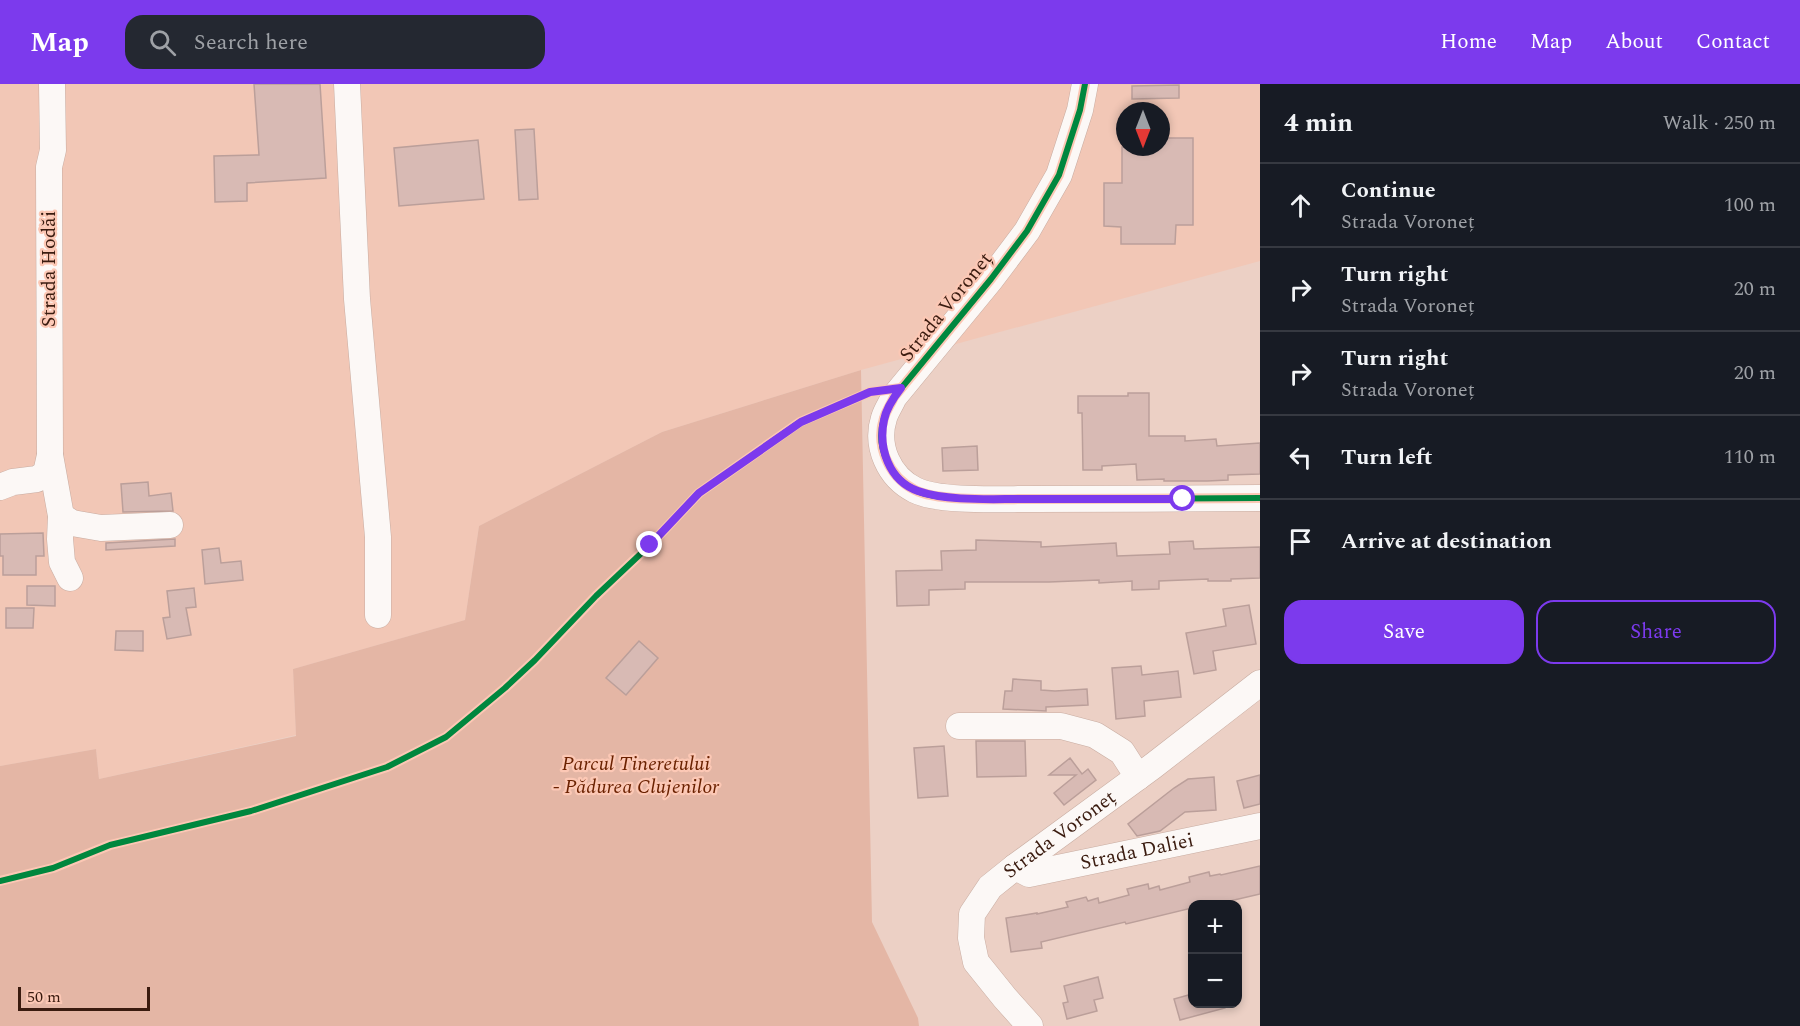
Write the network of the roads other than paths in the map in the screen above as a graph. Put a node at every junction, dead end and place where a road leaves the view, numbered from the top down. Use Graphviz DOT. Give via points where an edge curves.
graph roads {
  1 [pos="52,84"];
  2 [pos="346,84"];
  3 [pos="1085,84"];
  4 [pos="50,455"];
  5 [pos="0,487"];
  6 [pos="1260,498"];
  7 [pos="62,516"];
  8 [pos="170,525"];
  9 [pos="70,578"];
  10 [pos="378,615"];
  11 [pos="1260,683"];
  12 [pos="959,726"];
  13 [pos="1138,777"];
  14 [pos="1260,826"];
  15 [pos="1015,867"];
  16 [pos="1030,1026"];
  1 -- 4 [label="street, Strada Hodăi"];
  2 -- 10 [label="street" via="357,299 378,537"];
  3 -- 6 [label="street, Strada Voroneț" via="1059,175 1027,231 894,397 884,418 881,440 887,462 897,479 916,491 939,496"];
  4 -- 5 [label="street, Strada Hodăi" via="46,473 37,479"];
  4 -- 7 [label="street, Strada Hodăi"];
  7 -- 8 [label="street" via="72,523 100,528"];
  7 -- 9 [label="street, Strada Hodăi" via="62,562"];
  11 -- 13 [label="street, Strada Voroneț"];
  12 -- 13 [label="street" via="1061,726 1095,735 1122,753"];
  13 -- 15 [label="street, Strada Voroneț"];
  14 -- 15 [label="street, Strada Daliei" via="1029,874"];
  15 -- 16 [label="street, Strada Voroneț" via="990,887 972,914 971,938 976,963"];
}
